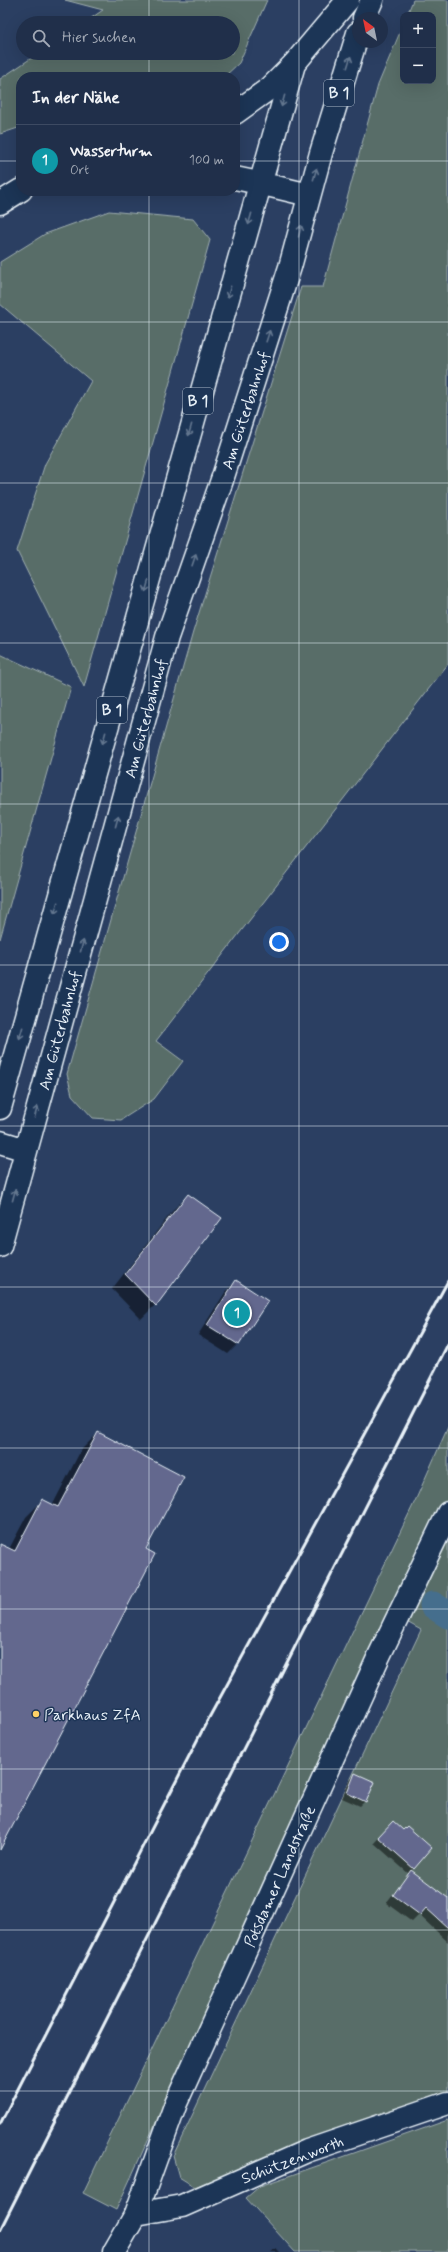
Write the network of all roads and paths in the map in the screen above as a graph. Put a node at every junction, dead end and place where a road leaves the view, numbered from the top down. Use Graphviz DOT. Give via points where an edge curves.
graph roads {
  1 [pos="348,0"];
  2 [pos="372,0"];
  3 [pos="367,12"];
  4 [pos="353,48"];
  5 [pos="294,64"];
  6 [pos="240,109"];
  7 [pos="240,179"];
  8 [pos="260,183"];
  9 [pos="16,193"];
  10 [pos="309,195"];
  11 [pos="0,203"];
  12 [pos="0,1108"];
  13 [pos="0,1142"];
  14 [pos="26,1150"];
  15 [pos="0,1246"];
  16 [pos="448,1513"];
  17 [pos="448,2103"];
  18 [pos="136,2214"];
  19 [pos="117,2248"];
  1 -- 5 [label="main road, B 1"];
  2 -- 3 [label="main road"];
  10 -- 4 [label="main road, B 1, one-way"];
  5 -- 6 [label="main road" via="270,88"];
  5 -- 8 [label="main road, B 1, one-way"];
  7 -- 8 [label="main road"];
  8 -- 10 [label="main road"];
  8 -- 12 [label="main road, Am Güterbahnhof / B 1, one-way"];
  9 -- 11 [label="main road"];
  14 -- 10 [label="main road, Am Güterbahnhof, one-way" via="167,637 222,480 290,267"];
  13 -- 14 [label="main road"];
  15 -- 14 [label="main road, Am Güterbahnhof, one-way"];
  16 -- 18 [label="main road, Potsdamer Landstraße" via="176,2103"];
  17 -- 18 [label="main road, Schützenworth" via="307,2151 182,2206"];
  18 -- 19 [label="main road, Potsdamer Landstraße"];
}
